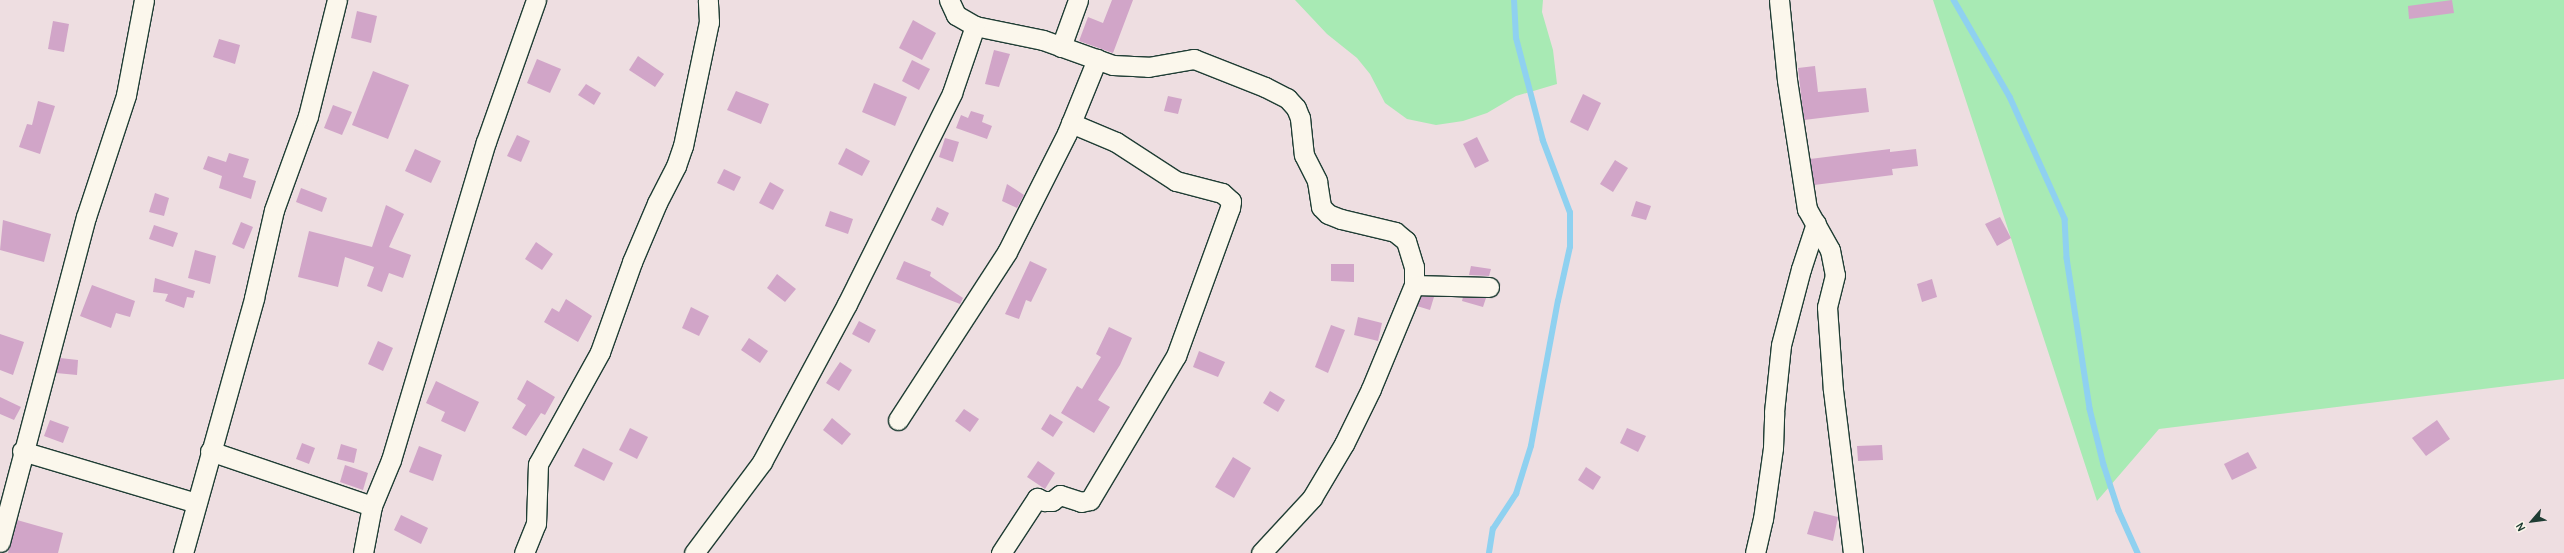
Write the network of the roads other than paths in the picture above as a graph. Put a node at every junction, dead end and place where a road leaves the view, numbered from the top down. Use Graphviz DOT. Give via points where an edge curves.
graph roads {
  1 [pos="144,0"];
  2 [pos="337,0"];
  3 [pos="536,0"];
  4 [pos="708,0"];
  5 [pos="949,0"];
  6 [pos="1078,0"];
  7 [pos="1779,0"];
  8 [pos="975,26"];
  9 [pos="1061,47"];
  10 [pos="1097,59"];
  11 [pos="1071,123"];
  12 [pos="1816,223"];
  13 [pos="1414,285"];
  14 [pos="1489,287"];
  15 [pos="898,420"];
  16 [pos="22,451"];
  17 [pos="210,451"];
  18 [pos="196,503"];
  19 [pos="372,506"];
  20 [pos="0,542"];
  21 [pos="183,553"];
  22 [pos="363,553"];
  23 [pos="524,553"];
  24 [pos="694,553"];
  25 [pos="1001,553"];
  26 [pos="1261,553"];
  27 [pos="1755,553"];
  28 [pos="1853,553"];
  1 -- 16 [label="street" via="126,95 86,217"];
  2 -- 17 [label="street" via="308,116 274,210 254,298"];
  3 -- 19 [label="street" via="486,142 391,460"];
  4 -- 23 [label="street" via="709,22 681,152 632,262 600,352 538,464 536,524"];
  5 -- 8 [label="street" via="956,15"];
  6 -- 9 [label="street"];
  7 -- 12 [label="street" via="1787,80 1801,175 1807,209"];
  8 -- 9 [label="street" via="1017,34"];
  8 -- 24 [label="street" via="952,93 791,410 762,462"];
  9 -- 10 [label="street"];
  10 -- 11 [label="street"];
  10 -- 13 [label="street" via="1132,68 1194,60 1265,86 1287,98 1296,108 1300,118 1304,155 1317,181 1321,207 1328,214 1341,219 1395,232 1406,241 1414,267"];
  11 -- 15 [label="street" via="1007,252"];
  11 -- 25 [label="street" via="1116,142 1176,181 1222,193 1231,201 1230,208 1176,356 1090,500 1081,502 1060,495 1052,501 1037,498"];
  12 -- 27 [label="street" via="1800,269 1781,345 1772,455 1763,520"];
  12 -- 28 [label="street" via="1830,250 1835,275 1827,307 1833,390"];
  13 -- 14 [label="street"];
  13 -- 26 [label="street" via="1371,389 1344,444 1312,498"];
  16 -- 18 [label="street"];
  16 -- 20 [label="street"];
  17 -- 18 [label="street"];
  17 -- 19 [label="street"];
  18 -- 21 [label="street"];
  19 -- 22 [label="street"];
}
